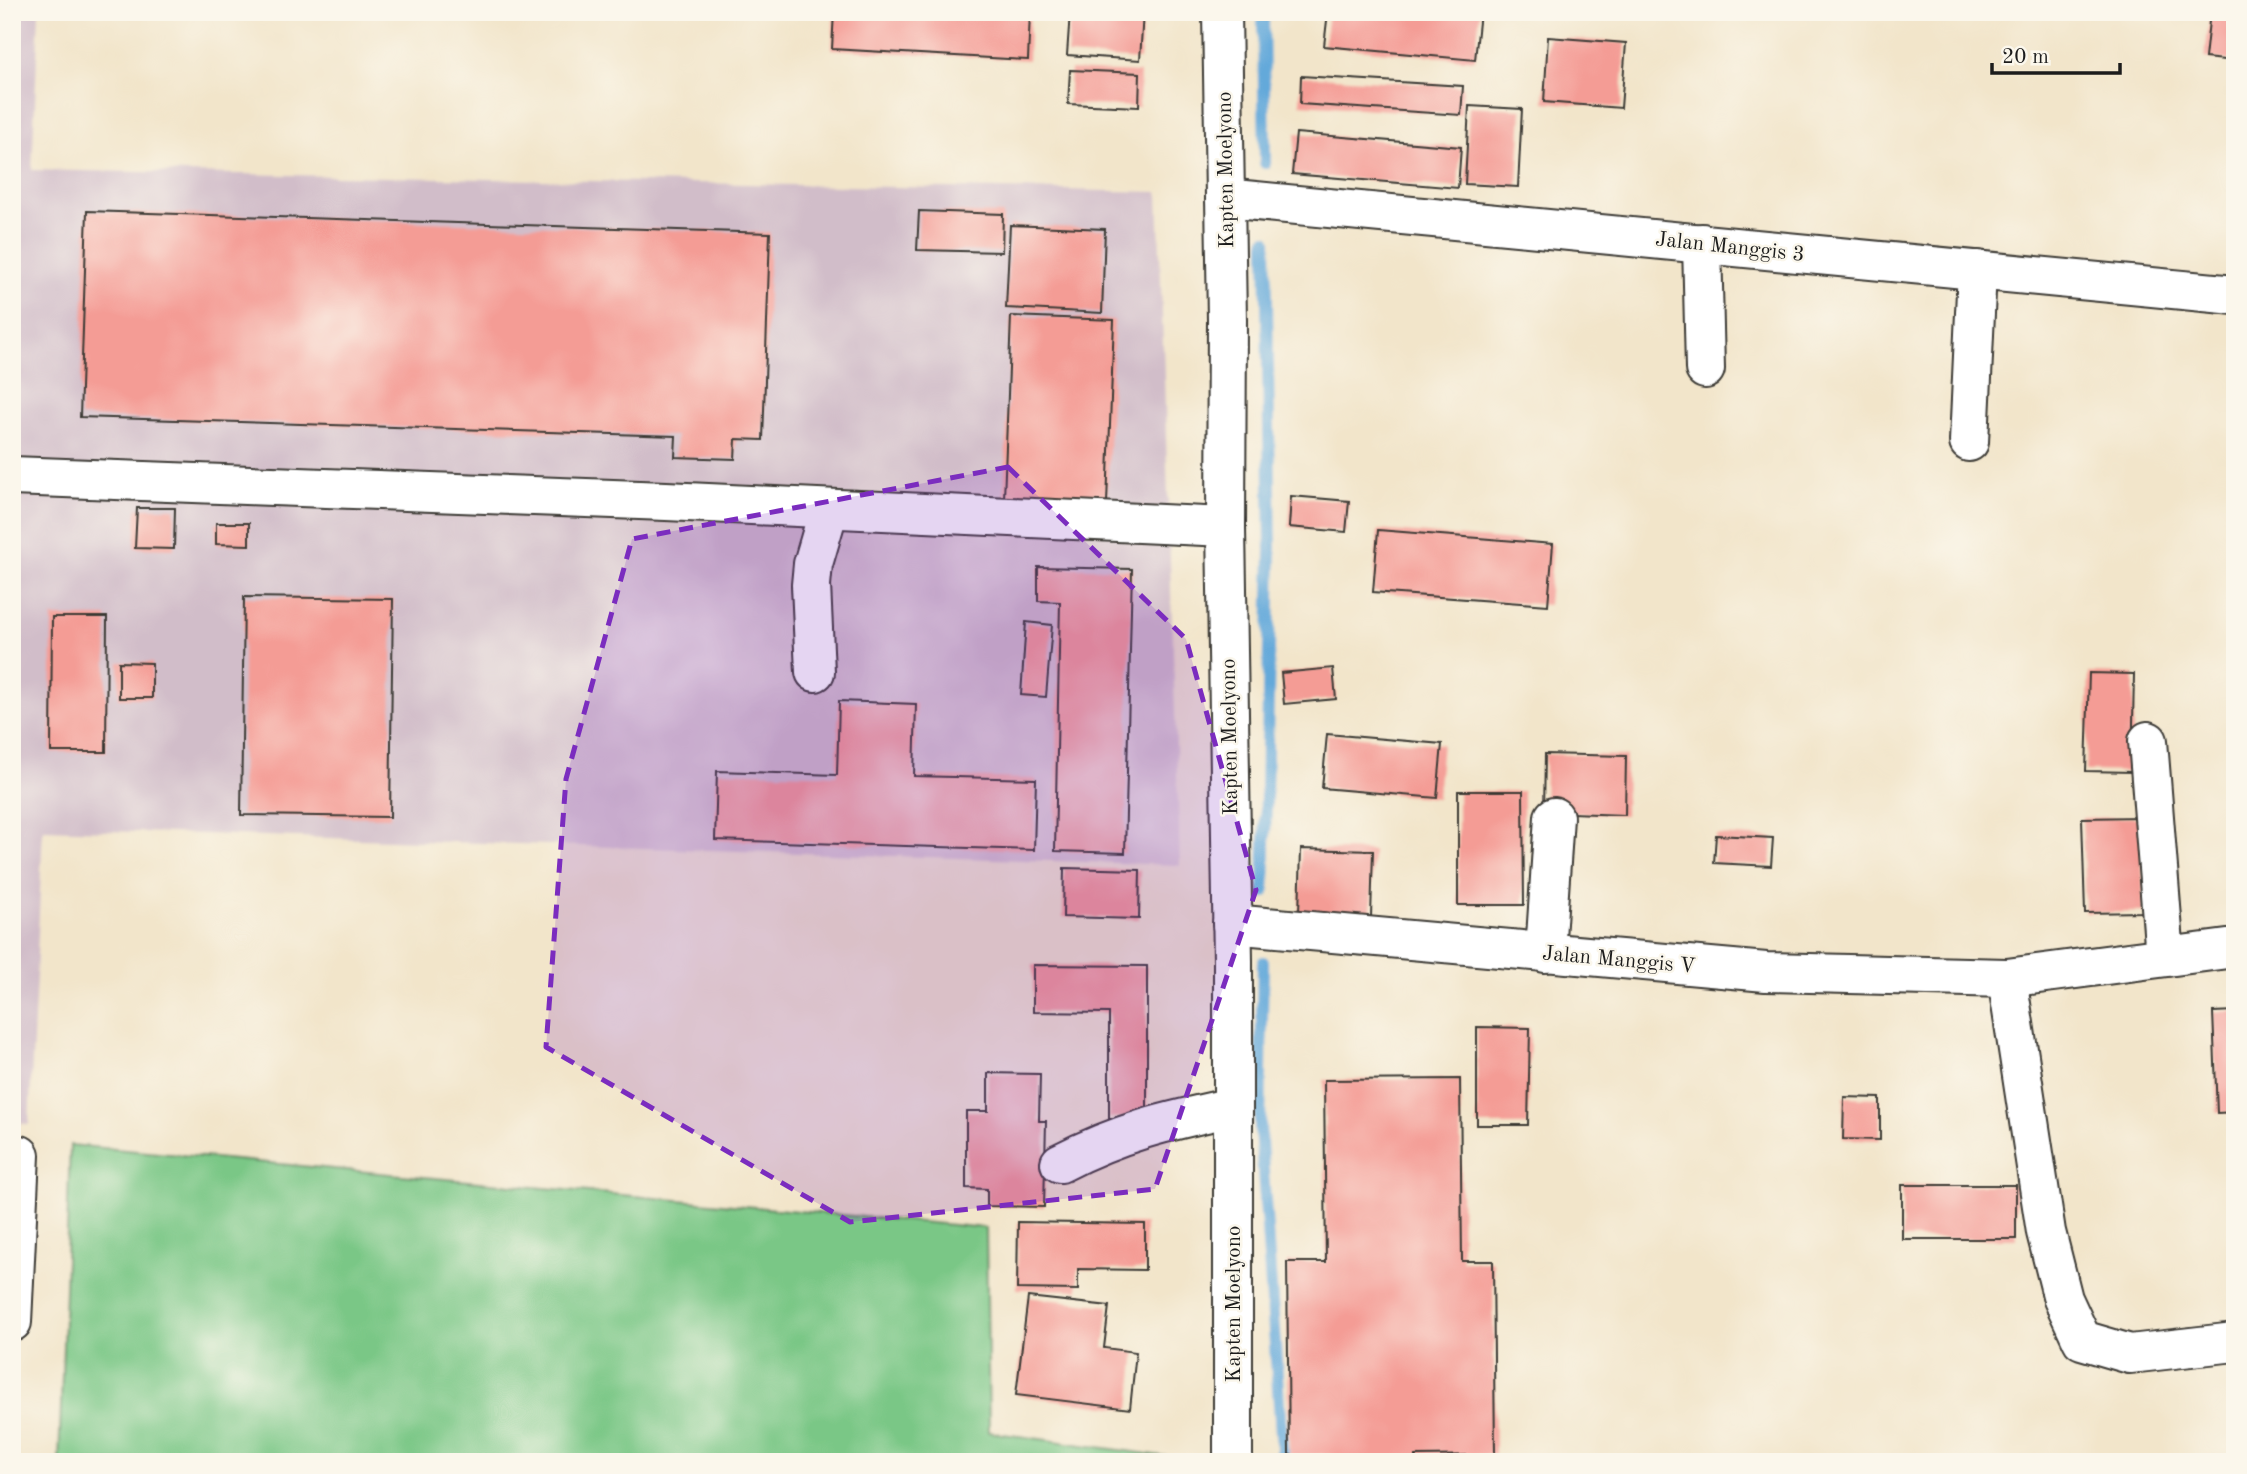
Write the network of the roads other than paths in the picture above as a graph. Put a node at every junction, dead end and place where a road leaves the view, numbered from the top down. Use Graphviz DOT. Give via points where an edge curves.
graph roads {
  1 [pos="1222,12"];
  2 [pos="1225,198"];
  3 [pos="1702,243"];
  4 [pos="1977,270"];
  5 [pos="2235,295"];
  6 [pos="1705,369"];
  7 [pos="1969,442"];
  8 [pos="12,476"];
  9 [pos="829,509"];
  10 [pos="1226,527"];
  11 [pos="815,672"];
  12 [pos="2148,741"];
  13 [pos="1554,817"];
  14 [pos="1232,924"];
  15 [pos="2235,948"];
  16 [pos="1545,953"];
  17 [pos="2165,957"];
  18 [pos="2007,978"];
  19 [pos="1233,1107"];
  20 [pos="20,1155"];
  21 [pos="1060,1163"];
  22 [pos="12,1322"];
  23 [pos="2235,1342"];
  24 [pos="1233,1462"];
  1 -- 2 [label="street, Kapten Moelyono"];
  2 -- 3 [label="street, Jalan Manggis 3"];
  2 -- 10 [label="street, Kapten Moelyono"];
  3 -- 4 [label="street, Jalan Manggis 3"];
  3 -- 6 [label="street"];
  4 -- 5 [label="street, Jalan Manggis 3"];
  4 -- 7 [label="street"];
  8 -- 9 [label="street"];
  9 -- 10 [label="street"];
  9 -- 11 [label="street" via="811,585"];
  10 -- 14 [label="street, Kapten Moelyono"];
  12 -- 17 [label="street"];
  13 -- 16 [label="street"];
  14 -- 16 [label="street, Jalan Manggis V"];
  14 -- 19 [label="street, Kapten Moelyono"];
  15 -- 17 [label="street, Jalan Manggis V"];
  16 -- 18 [label="street, Jalan Manggis V" via="1766,972"];
  17 -- 18 [label="street, Jalan Manggis V"];
  18 -- 23 [label="street" via="2046,1232 2063,1299 2082,1340 2130,1354"];
  19 -- 21 [label="street" via="1146,1126"];
  19 -- 24 [label="street, Kapten Moelyono"];
  20 -- 22 [label="street"];
}
